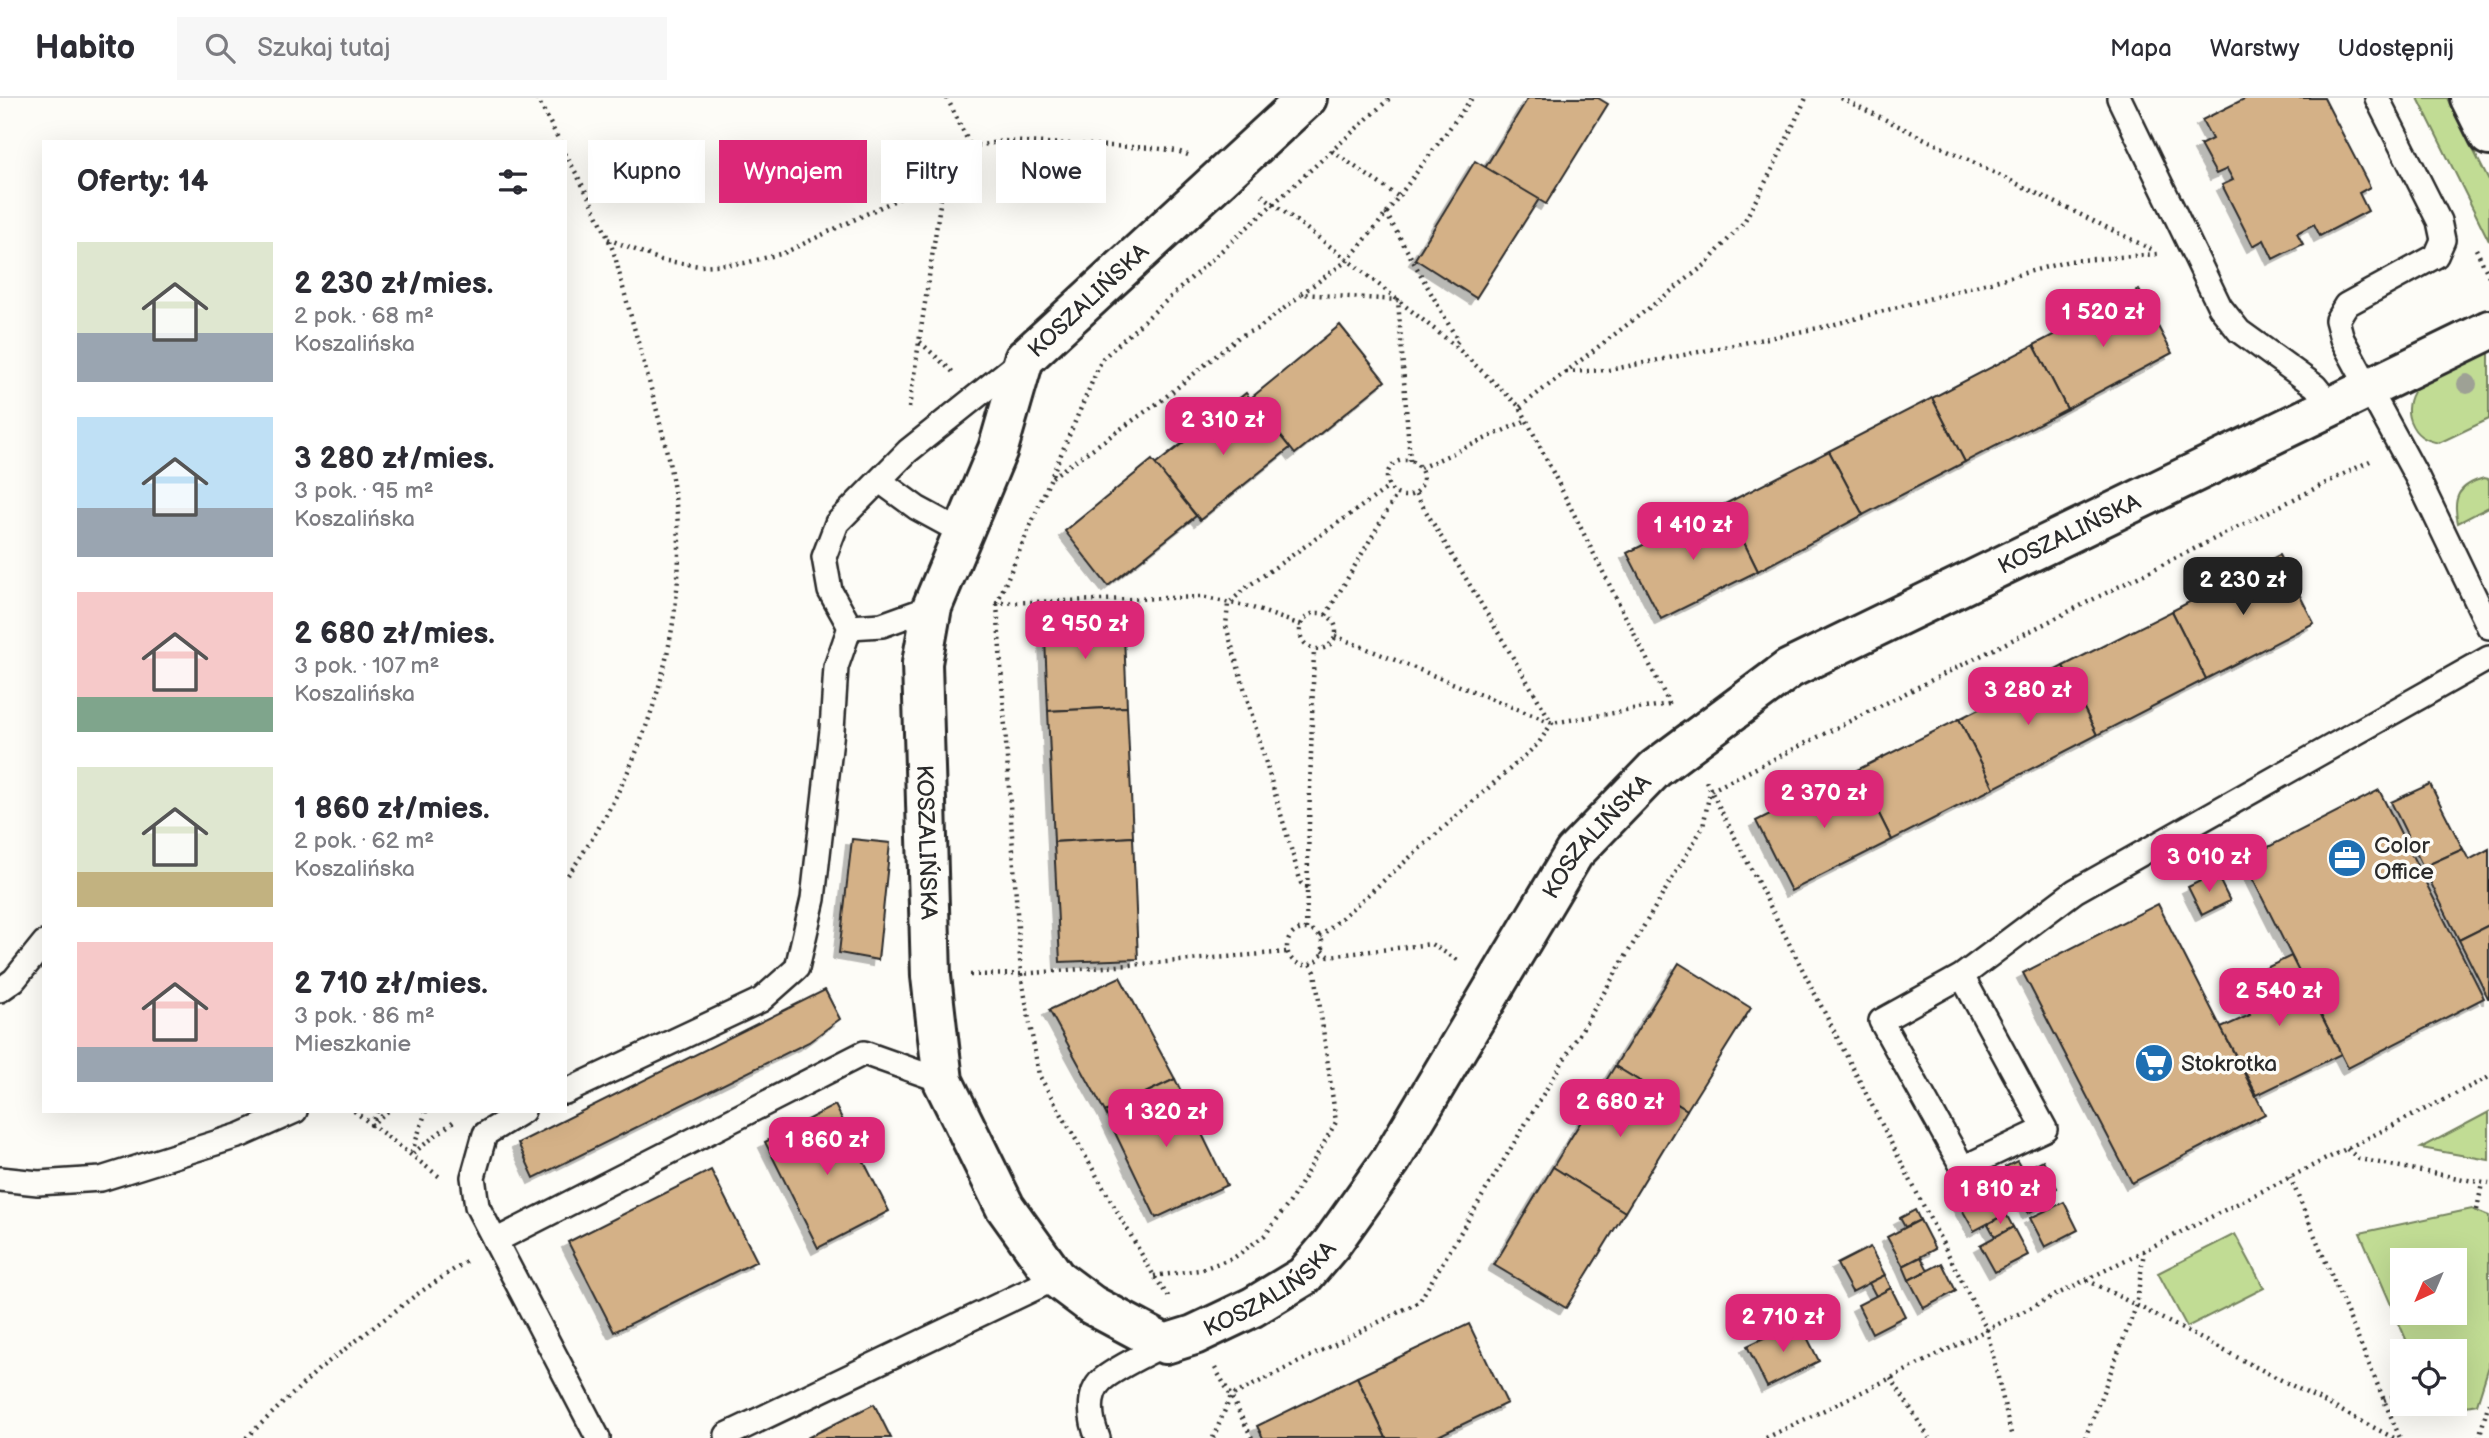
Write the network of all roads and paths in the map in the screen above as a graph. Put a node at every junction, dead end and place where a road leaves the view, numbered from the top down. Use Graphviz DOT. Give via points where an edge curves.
graph roads {
  1 [pos="537,98"];
  2 [pos="947,98"];
  3 [pos="1307,98"];
  4 [pos="1390,98"];
  5 [pos="1806,98"];
  6 [pos="1840,98"];
  7 [pos="2119,98"];
  8 [pos="2377,98"];
  9 [pos="2470,98"];
  10 [pos="1469,99"];
  11 [pos="2489,136"];
  12 [pos="559,140"];
  13 [pos="968,140"];
  14 [pos="982,145"];
  15 [pos="1332,151"];
  16 [pos="567,157"];
  17 [pos="1229,168"];
  18 [pos="1399,197"];
  19 [pos="889,203"];
  20 [pos="940,203"];
  21 [pos="1274,205"];
  22 [pos="1386,213"];
  23 [pos="608,239"];
  24 [pos="1348,260"];
  25 [pos="1301,294"];
  26 [pos="1398,300"];
  27 [pos="2489,330"];
  28 [pos="1454,345"];
  29 [pos="1024,359"];
  30 [pos="1566,372"];
  31 [pos="2370,389"];
  32 [pos="1520,407"];
  33 [pos="2332,407"];
  34 [pos="1527,420"];
  35 [pos="2400,446"];
  36 [pos="908,451"];
  37 [pos="1410,461"];
  38 [pos="1420,468"];
  39 [pos="1051,478"];
  40 [pos="880,481"];
  41 [pos="1390,487"];
  42 [pos="1415,493"];
  43 [pos="1397,494"];
  44 [pos="963,533"];
  45 [pos="998,603"];
  46 [pos="1228,604"];
  47 [pos="932,607"];
  48 [pos="1326,615"];
  49 [pos="1301,625"];
  50 [pos="850,627"];
  51 [pos="2489,627"];
  52 [pos="1335,636"];
  53 [pos="1314,649"];
  54 [pos="2489,658"];
  55 [pos="1669,704"];
  56 [pos="1552,723"];
  57 [pos="1690,743"];
  58 [pos="1710,791"];
  59 [pos="567,875"];
  60 [pos="1307,888"];
  61 [pos="1306,929"];
  62 [pos="1320,937"];
  63 [pos="42,945"];
  64 [pos="1322,951"];
  65 [pos="1287,952"];
  66 [pos="1449,955"];
  67 [pos="1310,964"];
  68 [pos="1021,974"];
  69 [pos="931,976"];
  70 [pos="1962,976"];
  71 [pos="0,990"];
  72 [pos="2489,1077"];
  73 [pos="943,1081"];
  74 [pos="567,1091"];
  75 [pos="290,1113"];
  76 [pos="356,1113"];
  77 [pos="376,1113"];
  78 [pos="386,1113"];
  79 [pos="425,1113"];
  80 [pos="520,1113"];
  81 [pos="457,1119"];
  82 [pos="371,1125"];
  83 [pos="2347,1149"];
  84 [pos="411,1155"];
  85 [pos="2290,1177"];
  86 [pos="0,1179"];
  87 [pos="2482,1183"];
  88 [pos="2489,1184"];
  89 [pos="477,1206"];
  90 [pos="2477,1210"];
  91 [pos="495,1241"];
  92 [pos="2144,1251"];
  93 [pos="1154,1276"];
  94 [pos="1056,1278"];
  95 [pos="2086,1280"];
  96 [pos="2136,1307"];
  97 [pos="1987,1330"];
  98 [pos="1180,1339"];
  99 [pos="1891,1378"];
  100 [pos="1231,1396"];
  101 [pos="2390,1398"];
  102 [pos="2384,1400"];
  103 [pos="2489,1402"];
  104 [pos="246,1438"];
  105 [pos="598,1438"];
  106 [pos="728,1438"];
  107 [pos="1098,1438"];
  108 [pos="1213,1438"];
  109 [pos="1252,1438"];
  110 [pos="1766,1438"];
  111 [pos="1929,1438"];
  112 [pos="2012,1438"];
  113 [pos="2085,1438"];
  114 [pos="2393,1438"];
  115 [pos="2400,1438"];
  116 [pos="2479,1438"];
  1 -- 12 [label="path"];
  2 -- 13 [label="path"];
  3 -- 17 [label="street, KOSZALIŃSKA"];
  4 -- 15 [label="path"];
  5 -- 30 [label="path" via="1744,222 1705,265"];
  6 -- 30 [label="path" via="2161,254 2069,261 1828,326 1609,370"];
  7 -- 33 [label="lane" via="2220,307 2239,331 2315,386"];
  8 -- 31 [label="lane" via="2439,220 2443,240 2436,256 2346,305 2337,320"];
  9 -- 11 [label="street"];
  10 -- 18 [label="path"];
  14 -- 17 [label="path" via="1003,141 1177,150"];
  15 -- 18 [label="path"];
  15 -- 21 [label="path"];
  16 -- 23 [label="path"];
  17 -- 21 [label="path"];
  17 -- 29 [label="street, KOSZALIŃSKA"];
  18 -- 22 [label="path"];
  19 -- 23 [label="path" via="784,253 745,263 700,266 674,262"];
  20 -- 36 [label="path" via="905,438"];
  21 -- 24 [label="path"];
  21 -- 39 [label="path" via="1102,359"];
  22 -- 24 [label="path"];
  22 -- 28 [label="path" via="1458,341"];
  23 -- 59 [label="path" via="670,468 679,546 676,600 666,658 629,769"];
  24 -- 25 [label="path"];
  24 -- 26 [label="path"];
  25 -- 26 [label="path"];
  25 -- 39 [label="path"];
  26 -- 28 [label="path"];
  26 -- 37 [label="path"];
  27 -- 31 [label="street, KOSZALIŃSKA"];
  28 -- 32 [label="path"];
  29 -- 36 [label="lane"];
  29 -- 44 [label="street, KOSZALIŃSKA" via="998,449"];
  30 -- 32 [label="path"];
  31 -- 33 [label="street, KOSZALIŃSKA"];
  31 -- 35 [label="lane"];
  32 -- 34 [label="path"];
  33 -- 57 [label="street, KOSZALIŃSKA" via="1789,669"];
  34 -- 38 [label="path"];
  34 -- 55 [label="path"];
  35 -- 51 [label="lane"];
  35 -- 58 [label="path"];
  36 -- 40 [label="lane"];
  37 -- 38 [label="path"];
  37 -- 41 [label="path" via="1391,467"];
  38 -- 42 [label="path" via="1423,481"];
  39 -- 45 [label="path"];
  40 -- 44 [label="lane"];
  40 -- 50 [label="lane" via="837,523 824,557 830,591"];
  41 -- 43 [label="path"];
  41 -- 46 [label="path"];
  42 -- 43 [label="path"];
  42 -- 56 [label="path"];
  43 -- 48 [label="path"];
  44 -- 47 [label="street, KOSZALIŃSKA"];
  45 -- 46 [label="path" via="1201,597"];
  45 -- 68 [label="path"];
  46 -- 49 [label="path"];
  46 -- 60 [label="path" via="1226,626 1301,883"];
  47 -- 50 [label="lane" via="882,625"];
  47 -- 69 [label="street, KOSZALIŃSKA" via="922,663"];
  48 -- 49 [label="path" via="1311,614"];
  48 -- 52 [label="path" via="1335,627"];
  49 -- 53 [label="path" via="1300,635"];
  50 -- 74 [label="lane" via="836,667 813,899 797,968 761,1000"];
  52 -- 53 [label="path" via="1323,649"];
  52 -- 56 [label="path"];
  53 -- 60 [label="path"];
  54 -- 70 [label="lane" via="2075,891"];
  55 -- 56 [label="path"];
  55 -- 57 [label="path"];
  56 -- 62 [label="path" via="1538,744"];
  57 -- 58 [label="path"];
  57 -- 98 [label="street, KOSZALIŃSKA" via="1655,769 1574,853 1391,1160 1318,1260 1304,1276 1253,1307"];
  58 -- 97 [label="path"];
  58 -- 100 [label="path" via="1703,827 1419,1302"];
  60 -- 61 [label="path"];
  61 -- 62 [label="path"];
  61 -- 65 [label="path" via="1291,936"];
  62 -- 64 [label="path"];
  63 -- 71 [label="lane"];
  64 -- 66 [label="path" via="1329,956 1431,944"];
  64 -- 67 [label="path"];
  65 -- 67 [label="path" via="1300,964"];
  65 -- 68 [label="path"];
  67 -- 93 [label="path" via="1315,972 1336,1122 1265,1236 1235,1257 1200,1270"];
  68 -- 69 [label="path"];
  68 -- 93 [label="path" via="1039,1075"];
  69 -- 73 [label="street, KOSZALIŃSKA"];
  70 -- 70 [label="lane" via="1881,1020 1963,1168 2045,1129"];
  72 -- 83 [label="path"];
  73 -- 91 [label="lane" via="864,1053"];
  73 -- 94 [label="street, KOSZALIŃSKA" via="1005,1207"];
  75 -- 86 [label="lane" via="241,1135 101,1179 38,1183"];
  76 -- 82 [label="path"];
  77 -- 82 [label="path"];
  78 -- 82 [label="path"];
  79 -- 84 [label="path"];
  80 -- 89 [label="lane" via="485,1135 473,1177"];
  81 -- 84 [label="path"];
  82 -- 84 [label="path"];
  83 -- 85 [label="path"];
  83 -- 87 [label="path" via="2359,1159"];
  84 -- 89 [label="path"];
  85 -- 92 [label="path"];
  85 -- 102 [label="path"];
  87 -- 88 [label="path"];
  87 -- 90 [label="path"];
  89 -- 91 [label="lane"];
  91 -- 104 [label="path" via="319,1369"];
  91 -- 105 [label="lane"];
  92 -- 95 [label="path"];
  92 -- 96 [label="path"];
  93 -- 98 [label="path"];
  94 -- 98 [label="street, KOSZALIŃSKA" via="1092,1305"];
  94 -- 106 [label="lane"];
  95 -- 96 [label="path"];
  95 -- 97 [label="path"];
  96 -- 113 [label="path"];
  96 -- 114 [label="path"];
  97 -- 99 [label="path"];
  97 -- 112 [label="path"];
  98 -- 100 [label="path"];
  98 -- 107 [label="lane" via="1100,1382 1091,1402"];
  99 -- 110 [label="path"];
  99 -- 111 [label="path"];
  100 -- 108 [label="path"];
  100 -- 109 [label="path"];
  101 -- 102 [label="path"];
  102 -- 115 [label="path"];
  103 -- 116 [label="path"];
}
